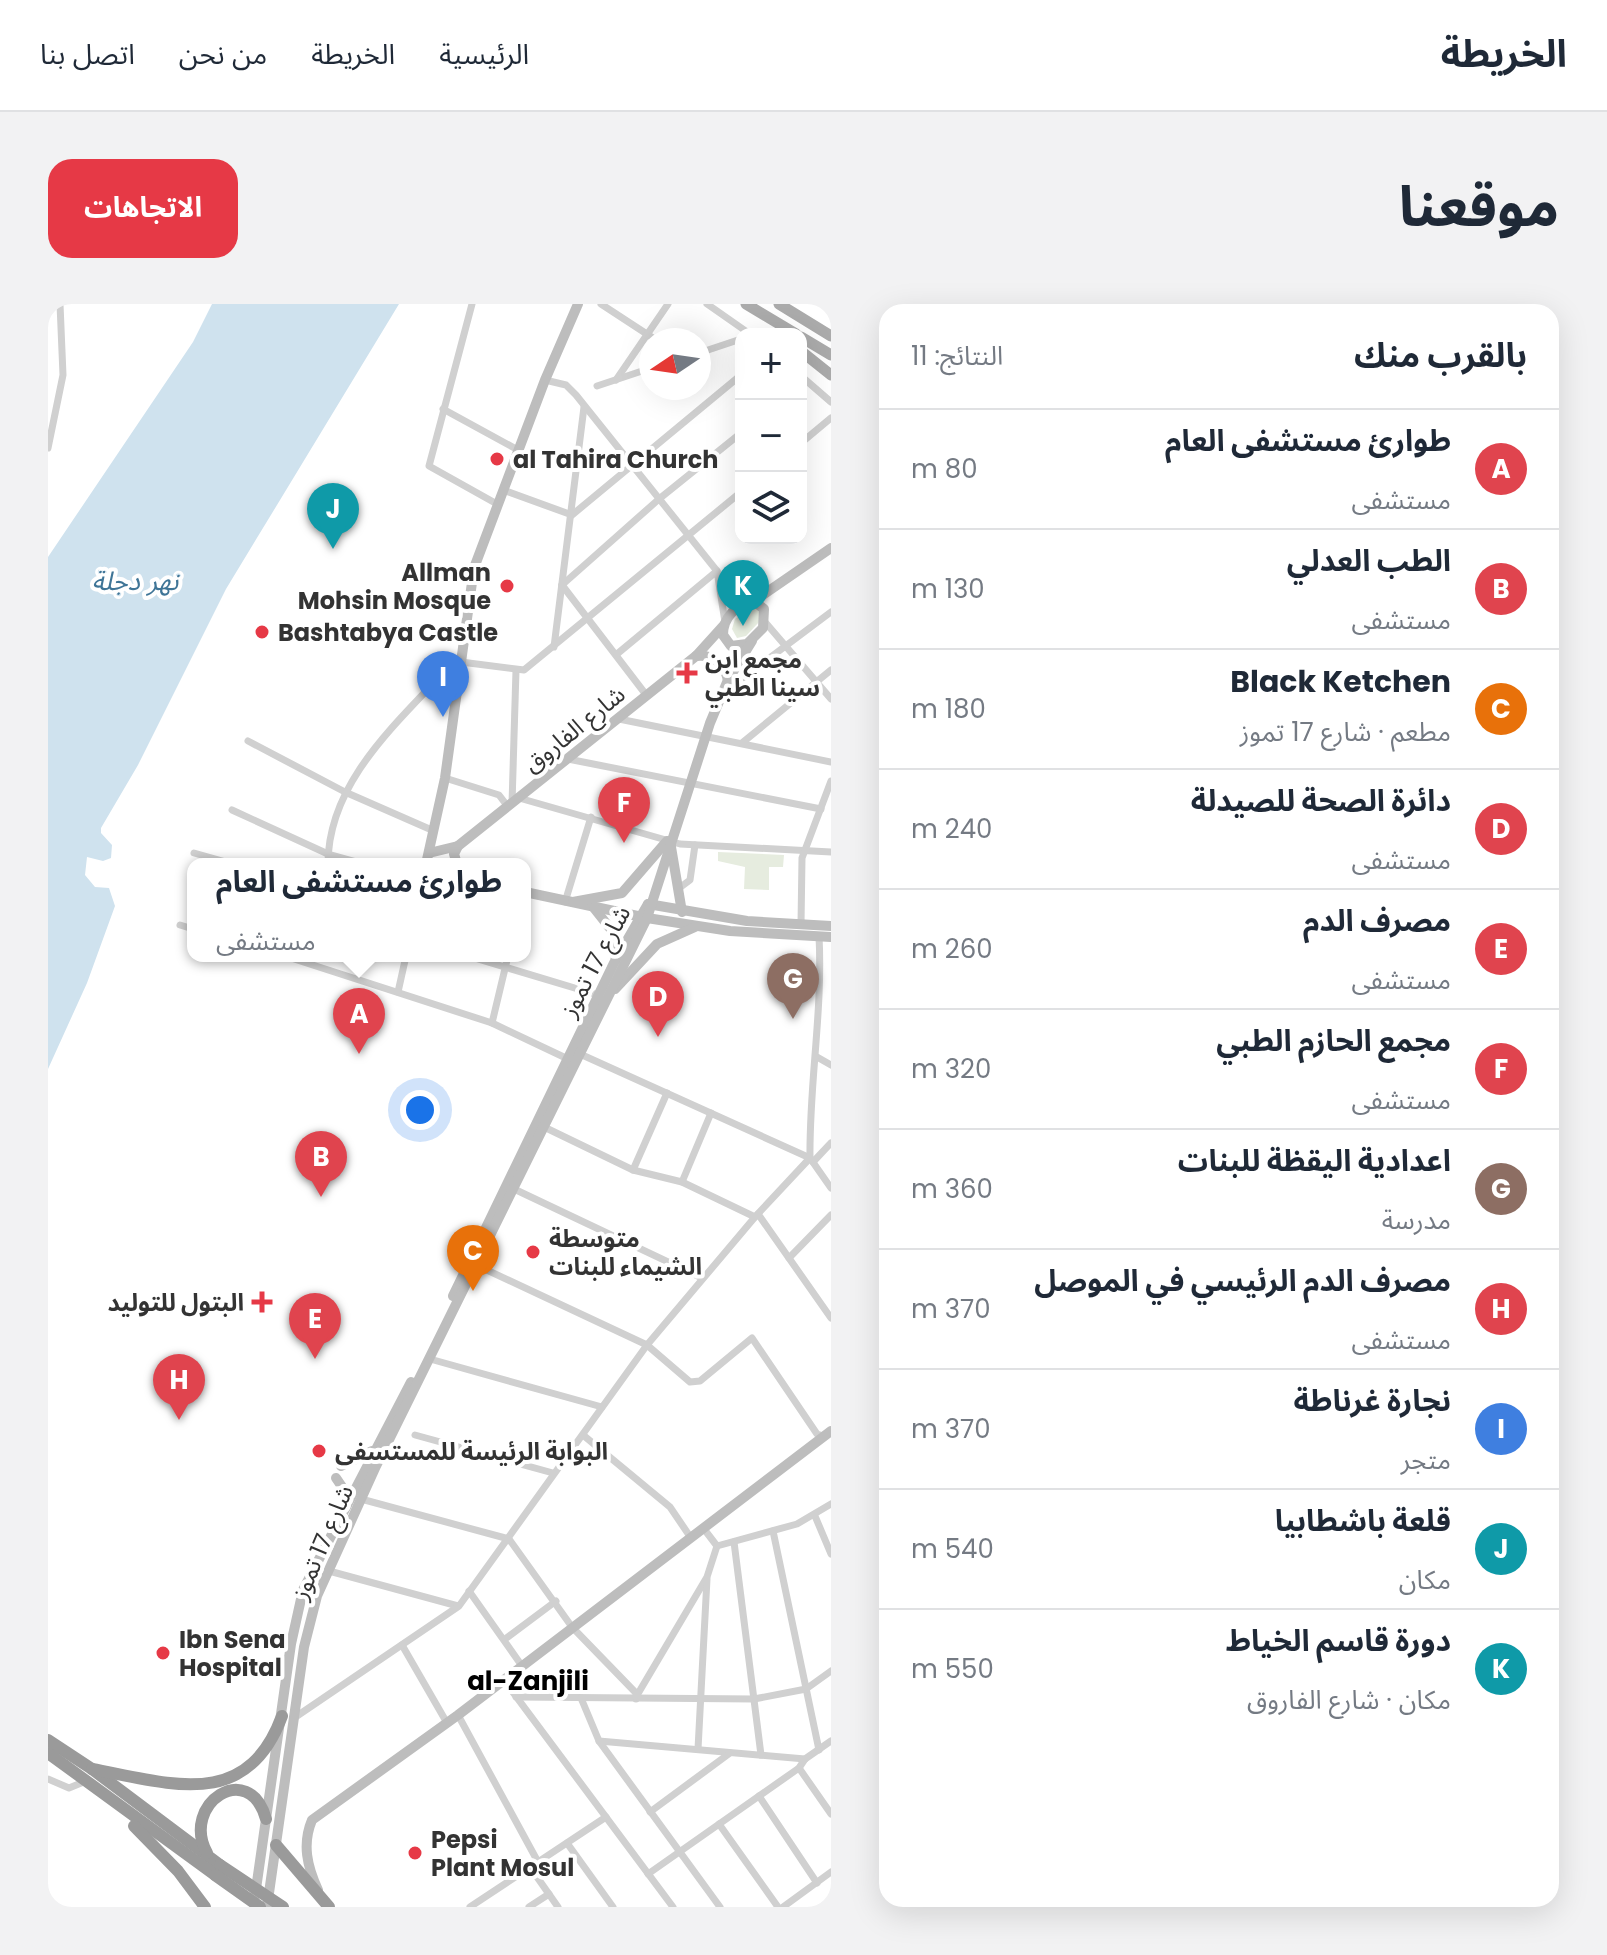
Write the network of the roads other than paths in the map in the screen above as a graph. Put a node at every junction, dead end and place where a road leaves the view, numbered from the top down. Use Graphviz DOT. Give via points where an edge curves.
graph roads {
  1 [pos="60,304"];
  2 [pos="472,304"];
  3 [pos="578,304"];
  4 [pos="601,304"];
  5 [pos="668,304"];
  6 [pos="707,304"];
  7 [pos="745,304"];
  8 [pos="779,304"];
  9 [pos="650,328"];
  10 [pos="741,328"];
  11 [pos="773,328"];
  12 [pos="786,328"];
  13 [pos="639,329"];
  14 [pos="831,333"];
  15 [pos="735,341"];
  16 [pos="807,341"];
  17 [pos="639,345"];
  18 [pos="711,349"];
  19 [pos="831,355"];
  20 [pos="807,356"];
  21 [pos="639,372"];
  22 [pos="831,375"];
  23 [pos="545,380"];
  24 [pos="616,380"];
  25 [pos="735,380"];
  26 [pos="807,384"];
  27 [pos="597,386"];
  28 [pos="831,402"];
  29 [pos="584,407"];
  30 [pos="443,409"];
  31 [pos="831,418"];
  32 [pos="735,438"];
  33 [pos="807,438"];
  34 [pos="48,448"];
  35 [pos="518,450"];
  36 [pos="631,466"];
  37 [pos="503,490"];
  38 [pos="735,497"];
  39 [pos="659,499"];
  40 [pos="497,504"];
  41 [pos="572,515"];
  42 [pos="689,535"];
  43 [pos="831,545"];
  44 [pos="719,575"];
  45 [pos="783,584"];
  46 [pos="562,585"];
  47 [pos="754,601"];
  48 [pos="831,612"];
  49 [pos="587,619"];
  50 [pos="766,622"];
  51 [pos="724,623"];
  52 [pos="752,641"];
  53 [pos="786,646"];
  54 [pos="554,647"];
  55 [pos="617,654"];
  56 [pos="696,656"];
  57 [pos="461,662"];
  58 [pos="516,670"];
  59 [pos="831,670"];
  60 [pos="728,680"];
  61 [pos="816,682"];
  62 [pos="721,694"];
  63 [pos="647,696"];
  64 [pos="831,699"];
  65 [pos="619,719"];
  66 [pos="704,737"];
  67 [pos="248,741"];
  68 [pos="742,743"];
  69 [pos="568,759"];
  70 [pos="831,762"];
  71 [pos="445,778"];
  72 [pos="831,781"];
  73 [pos="688,783"];
  74 [pos="345,792"];
  75 [pos="513,803"];
  76 [pos="821,809"];
  77 [pos="232,810"];
  78 [pos="591,817"];
  79 [pos="434,831"];
  80 [pos="670,839"];
  81 [pos="695,845"];
  82 [pos="458,846"];
  83 [pos="806,851"];
  84 [pos="831,852"];
  85 [pos="194,853"];
  86 [pos="328,854"];
  87 [pos="212,858"];
  88 [pos="328,858"];
  89 [pos="342,858"];
  90 [pos="428,858"];
  91 [pos="455,858"];
  92 [pos="678,889"];
  93 [pos="531,893"];
  94 [pos="568,902"];
  95 [pos="648,904"];
  96 [pos="592,907"];
  97 [pos="682,912"];
  98 [pos="643,917"];
  99 [pos="801,924"];
  100 [pos="180,925"];
  101 [pos="706,925"];
  102 [pos="831,926"];
  103 [pos="187,927"];
  104 [pos="819,936"];
  105 [pos="831,937"];
  106 [pos="319,962"];
  107 [pos="405,962"];
  108 [pos="486,962"];
  109 [pos="506,962"];
  110 [pos="614,963"];
  111 [pos="505,968"];
  112 [pos="398,992"];
  113 [pos="603,995"];
  114 [pos="492,1023"];
  115 [pos="580,1054"];
  116 [pos="817,1057"];
  117 [pos="568,1059"];
  118 [pos="831,1065"];
  119 [pos="667,1093"];
  120 [pos="711,1113"];
  121 [pos="544,1127"];
  122 [pos="831,1143"];
  123 [pos="812,1160"];
  124 [pos="633,1170"];
  125 [pos="682,1182"];
  126 [pos="831,1188"];
  127 [pos="514,1189"];
  128 [pos="756,1215"];
  129 [pos="831,1215"];
  130 [pos="789,1258"];
  131 [pos="476,1265"];
  132 [pos="702,1278"];
  133 [pos="831,1318"];
  134 [pos="647,1345"];
  135 [pos="430,1359"];
  136 [pos="602,1407"];
  137 [pos="827,1433"];
  138 [pos="415,1435"];
  139 [pos="583,1435"];
  140 [pos="373,1449"];
  141 [pos="341,1466"];
  142 [pos="553,1473"];
  143 [pos="336,1478"];
  144 [pos="355,1498"];
  145 [pos="831,1504"];
  146 [pos="815,1516"];
  147 [pos="704,1529"];
  148 [pos="773,1531"];
  149 [pos="691,1538"];
  150 [pos="509,1539"];
  151 [pos="734,1542"];
  152 [pos="717,1546"];
  153 [pos="831,1554"];
  154 [pos="329,1571"];
  155 [pos="707,1577"];
  156 [pos="469,1591"];
  157 [pos="556,1601"];
  158 [pos="459,1606"];
  159 [pos="572,1627"];
  160 [pos="505,1639"];
  161 [pos="291,1644"];
  162 [pos="402,1645"];
  163 [pos="304,1647"];
  164 [pos="522,1666"];
  165 [pos="831,1671"];
  166 [pos="503,1679"];
  167 [pos="806,1689"];
  168 [pos="516,1697"];
  169 [pos="581,1698"];
  170 [pos="636,1699"];
  171 [pos="754,1699"];
  172 [pos="700,1700"];
  173 [pos="458,1715"];
  174 [pos="288,1717"];
  175 [pos="447,1723"];
  176 [pos="48,1740"];
  177 [pos="599,1741"];
  178 [pos="831,1741"];
  179 [pos="698,1749"];
  180 [pos="819,1750"];
  181 [pos="48,1753"];
  182 [pos="730,1753"];
  183 [pos="761,1755"];
  184 [pos="805,1759"];
  185 [pos="799,1768"];
  186 [pos="92,1769"];
  187 [pos="48,1779"];
  188 [pos="86,1781"];
  189 [pos="759,1796"];
  190 [pos="113,1803"];
  191 [pos="650,1812"];
  192 [pos="831,1814"];
  193 [pos="606,1817"];
  194 [pos="266,1819"];
  195 [pos="719,1824"];
  196 [pos="567,1843"];
  197 [pos="276,1845"];
  198 [pos="680,1852"];
  199 [pos="209,1856"];
  200 [pos="538,1862"];
  201 [pos="530,1867"];
  202 [pos="217,1870"];
  203 [pos="831,1872"];
  204 [pos="648,1874"];
  205 [pos="817,1883"];
  206 [pos="549,1894"];
  207 [pos="326,1904"];
  208 [pos="205,1907"];
  209 [pos="254,1907"];
  210 [pos="260,1907"];
  211 [pos="267,1907"];
  212 [pos="283,1907"];
  213 [pos="470,1907"];
  214 [pos="529,1907"];
  215 [pos="558,1907"];
  216 [pos="613,1907"];
  217 [pos="673,1907"];
  218 [pos="720,1907"];
  219 [pos="780,1907"];
  1 -- 34 [label="street" via="63,375"];
  2 -- 30 [label="street"];
  3 -- 23 [label="main road"];
  4 -- 13 [label="street"];
  5 -- 9 [label="street"];
  6 -- 10 [label="street"];
  7 -- 11 [label="main road"];
  7 -- 12 [label="main road"];
  8 -- 14 [label="main road"];
  15 -- 18 [label="street"];
  16 -- 19 [label="main road"];
  17 -- 24 [label="street"];
  20 -- 22 [label="main road"];
  21 -- 24 [label="street"];
  23 -- 29 [label="street" via="566,385"];
  23 -- 35 [label="main road"];
  24 -- 27 [label="street"];
  25 -- 36 [label="street"];
  26 -- 28 [label="street"];
  29 -- 36 [label="street"];
  29 -- 41 [label="street"];
  30 -- 35 [label="street"];
  30 -- 40 [label="street" via="429,466"];
  31 -- 33 [label="street"];
  32 -- 39 [label="street"];
  35 -- 37 [label="main road"];
  36 -- 39 [label="street"];
  36 -- 41 [label="street"];
  37 -- 40 [label="main road"];
  37 -- 41 [label="street"];
  38 -- 42 [label="street"];
  39 -- 42 [label="street"];
  39 -- 46 [label="street"];
  40 -- 57 [label="main road" via="474,568"];
  41 -- 46 [label="street"];
  42 -- 44 [label="street"];
  42 -- 49 [label="street"];
  43 -- 45 [label="main road, شارع الفاروق"];
  44 -- 47 [label="street"];
  44 -- 51 [label="street"];
  44 -- 55 [label="street"];
  45 -- 47 [label="main road, شارع الفاروق"];
  45 -- 50 [label="main road, شارع الفاروق"];
  46 -- 49 [label="street"];
  46 -- 54 [label="street"];
  47 -- 50 [label="main road" via="764,609"];
  47 -- 51 [label="main road, شارع الفاروق" via="740,606"];
  48 -- 53 [label="street"];
  49 -- 54 [label="street"];
  49 -- 55 [label="street"];
  50 -- 52 [label="main road, شارع الفاروق"];
  50 -- 53 [label="street"];
  51 -- 52 [label="main road" via="724,638 731,646"];
  51 -- 56 [label="main road, شارع الفاروق"];
  52 -- 60 [label="main road, شارع الفاروق"];
  53 -- 61 [label="street"];
  53 -- 62 [label="street"];
  54 -- 58 [label="street" via="524,670"];
  55 -- 63 [label="street"];
  56 -- 60 [label="main road" via="719,662"];
  56 -- 63 [label="main road, شارع الفاروق"];
  57 -- 58 [label="street"];
  57 -- 71 [label="main road"];
  57 -- 74 [label="street" via="447,669 375,746"];
  58 -- 75 [label="street"];
  59 -- 61 [label="street"];
  60 -- 62 [label="main road, شارع الفاروق"];
  61 -- 64 [label="street"];
  61 -- 68 [label="street"];
  62 -- 66 [label="main road, شارع الفاروق"];
  63 -- 65 [label="main road, شارع الفاروق"];
  65 -- 66 [label="street"];
  65 -- 69 [label="main road, شارع الفاروق"];
  66 -- 68 [label="street"];
  66 -- 73 [label="main road, شارع الفاروق"];
  67 -- 74 [label="street"];
  68 -- 70 [label="street"];
  69 -- 73 [label="street"];
  69 -- 75 [label="main road, شارع الفاروق"];
  71 -- 75 [label="street"];
  71 -- 79 [label="main road"];
  72 -- 76 [label="street"];
  73 -- 76 [label="street"];
  73 -- 80 [label="main road, شارع الفاروق"];
  74 -- 79 [label="street"];
  74 -- 86 [label="street"];
  75 -- 78 [label="street"];
  75 -- 82 [label="main road, شارع الفاروق"];
  76 -- 83 [label="street"];
  77 -- 86 [label="street"];
  78 -- 80 [label="street"];
  78 -- 94 [label="street"];
  79 -- 90 [label="main road"];
  80 -- 81 [label="street"];
  80 -- 92 [label="main road"];
  80 -- 94 [label="main road" via="625,891"];
  80 -- 95 [label="main road, شارع الفاروق"];
  81 -- 83 [label="street"];
  81 -- 92 [label="street" via="690,880"];
  82 -- 90 [label="main road"];
  82 -- 91 [label="main road"];
  83 -- 84 [label="street"];
  83 -- 99 [label="street"];
  85 -- 87 [label="street"];
  86 -- 88 [label="street"];
  86 -- 89 [label="street"];
  92 -- 97 [label="main road"];
  93 -- 94 [label="main road"];
  94 -- 96 [label="main road"];
  95 -- 97 [label="main road"];
  95 -- 98 [label="main road, شارع 17 تموز"];
  96 -- 98 [label="main road"];
  96 -- 110 [label="main road" via="615,935"];
  97 -- 99 [label="main road"];
  98 -- 101 [label="main road"];
  98 -- 110 [label="main road, شارع 17 تموز"];
  98 -- 113 [label="main road, شارع 17 تموز"];
  99 -- 102 [label="main road"];
  100 -- 103 [label="street"];
  101 -- 104 [label="main road"];
  101 -- 113 [label="main road" via="657,944"];
  104 -- 105 [label="main road"];
  104 -- 116 [label="street"];
  106 -- 112 [label="street"];
  107 -- 112 [label="street"];
  108 -- 111 [label="street"];
  109 -- 111 [label="street"];
  110 -- 113 [label="main road, شارع 17 تموز"];
  111 -- 113 [label="street"];
  111 -- 114 [label="street"];
  112 -- 114 [label="street"];
  113 -- 115 [label="main road, شارع 17 تموز"];
  113 -- 117 [label="main road, شارع 17 تموز"];
  114 -- 117 [label="street"];
  115 -- 119 [label="street"];
  115 -- 121 [label="main road, شارع 17 تموز"];
  116 -- 118 [label="street"];
  116 -- 123 [label="street" via="809,1100"];
  117 -- 140 [label="main road, شارع 17 تموز" via="415,1376"];
  119 -- 120 [label="street"];
  119 -- 124 [label="street"];
  120 -- 123 [label="street"];
  120 -- 125 [label="street"];
  121 -- 124 [label="street"];
  121 -- 127 [label="main road, شارع 17 تموز"];
  122 -- 123 [label="street"];
  123 -- 126 [label="street"];
  123 -- 128 [label="street"];
  124 -- 125 [label="street"];
  125 -- 128 [label="street"];
  127 -- 131 [label="main road, شارع 17 تموز"];
  127 -- 132 [label="street"];
  128 -- 130 [label="street"];
  128 -- 132 [label="street"];
  129 -- 130 [label="street"];
  130 -- 133 [label="street"];
  131 -- 134 [label="street"];
  131 -- 135 [label="main road, شارع 17 تموز"];
  132 -- 134 [label="street"];
  134 -- 136 [label="street"];
  134 -- 137 [label="street" via="687,1380 697,1382 752,1338 817,1434"];
  135 -- 136 [label="street"];
  135 -- 144 [label="main road, شارع 17 تموز"];
  136 -- 139 [label="street"];
  137 -- 147 [label="main road"];
  138 -- 142 [label="street"];
  139 -- 142 [label="street"];
  139 -- 149 [label="street" via="670,1507"];
  140 -- 141 [label="main road"];
  140 -- 144 [label="main road, شارع 17 تموز"];
  142 -- 150 [label="street"];
  143 -- 144 [label="main road"];
  144 -- 150 [label="street"];
  144 -- 154 [label="main road, شارع 17 تموز"];
  144 -- 161 [label="main road, شارع 17 تموز" via="309,1573"];
  145 -- 146 [label="street"];
  146 -- 148 [label="street"];
  146 -- 153 [label="street"];
  147 -- 149 [label="main road"];
  147 -- 152 [label="street"];
  148 -- 151 [label="street"];
  148 -- 167 [label="street"];
  149 -- 159 [label="main road"];
  150 -- 156 [label="street"];
  150 -- 157 [label="street"];
  151 -- 152 [label="street"];
  151 -- 171 [label="street"];
  152 -- 155 [label="street"];
  154 -- 158 [label="street"];
  154 -- 163 [label="main road, شارع 17 تموز"];
  155 -- 170 [label="street"];
  155 -- 172 [label="street"];
  156 -- 158 [label="street"];
  156 -- 160 [label="street"];
  157 -- 159 [label="street"];
  157 -- 160 [label="street"];
  158 -- 162 [label="street"];
  159 -- 164 [label="main road"];
  159 -- 170 [label="street"];
  160 -- 164 [label="street"];
  161 -- 163 [label="main road"];
  161 -- 174 [label="main road, شارع 17 تموز"];
  162 -- 174 [label="street"];
  162 -- 175 [label="street"];
  163 -- 174 [label="main road, شارع 17 تموز"];
  164 -- 166 [label="main road"];
  165 -- 167 [label="street"];
  166 -- 168 [label="street"];
  166 -- 173 [label="main road"];
  167 -- 171 [label="street"];
  167 -- 180 [label="street"];
  168 -- 169 [label="street"];
  168 -- 193 [label="street"];
  169 -- 170 [label="street"];
  169 -- 177 [label="street"];
  170 -- 172 [label="street"];
  171 -- 172 [label="street"];
  171 -- 183 [label="street"];
  172 -- 179 [label="street"];
  173 -- 175 [label="main road"];
  173 -- 200 [label="street"];
  174 -- 186 [label="highway" via="247,1770 211,1783 160,1783"];
  174 -- 194 [label="main road, شارع 17 تموز"];
  174 -- 197 [label="main road, شارع 17 تموز"];
  175 -- 207 [label="main road" via="312,1820 306,1835 308,1867"];
  176 -- 186 [label="highway"];
  177 -- 179 [label="street"];
  177 -- 191 [label="street"];
  178 -- 180 [label="street"];
  179 -- 182 [label="street"];
  180 -- 184 [label="street"];
  181 -- 188 [label="highway"];
  182 -- 183 [label="street"];
  182 -- 191 [label="street"];
  183 -- 184 [label="street"];
  184 -- 185 [label="street"];
  185 -- 189 [label="street"];
  185 -- 192 [label="street"];
  186 -- 199 [label="highway"];
  187 -- 188 [label="street" via="69,1788"];
  188 -- 190 [label="highway"];
  189 -- 195 [label="street"];
  189 -- 205 [label="street"];
  190 -- 202 [label="highway"];
  190 -- 208 [label="highway"];
  191 -- 198 [label="street"];
  193 -- 196 [label="street"];
  193 -- 204 [label="street"];
  194 -- 199 [label="highway" via="251,1792 239,1789 216,1798 198,1831"];
  194 -- 209 [label="main road, شارع 17 تموز"];
  195 -- 198 [label="street"];
  195 -- 219 [label="street"];
  196 -- 200 [label="street"];
  196 -- 216 [label="street"];
  197 -- 207 [label="highway"];
  197 -- 211 [label="main road, شارع 17 تموز"];
  198 -- 204 [label="street"];
  198 -- 218 [label="street"];
  199 -- 202 [label="highway"];
  200 -- 201 [label="street"];
  201 -- 206 [label="street"];
  201 -- 213 [label="street"];
  202 -- 210 [label="highway, bridge"];
  202 -- 212 [label="highway, bridge"];
  203 -- 205 [label="street"];
  204 -- 217 [label="street"];
  205 -- 219 [label="street"];
  206 -- 214 [label="street"];
  206 -- 215 [label="street"];
}
